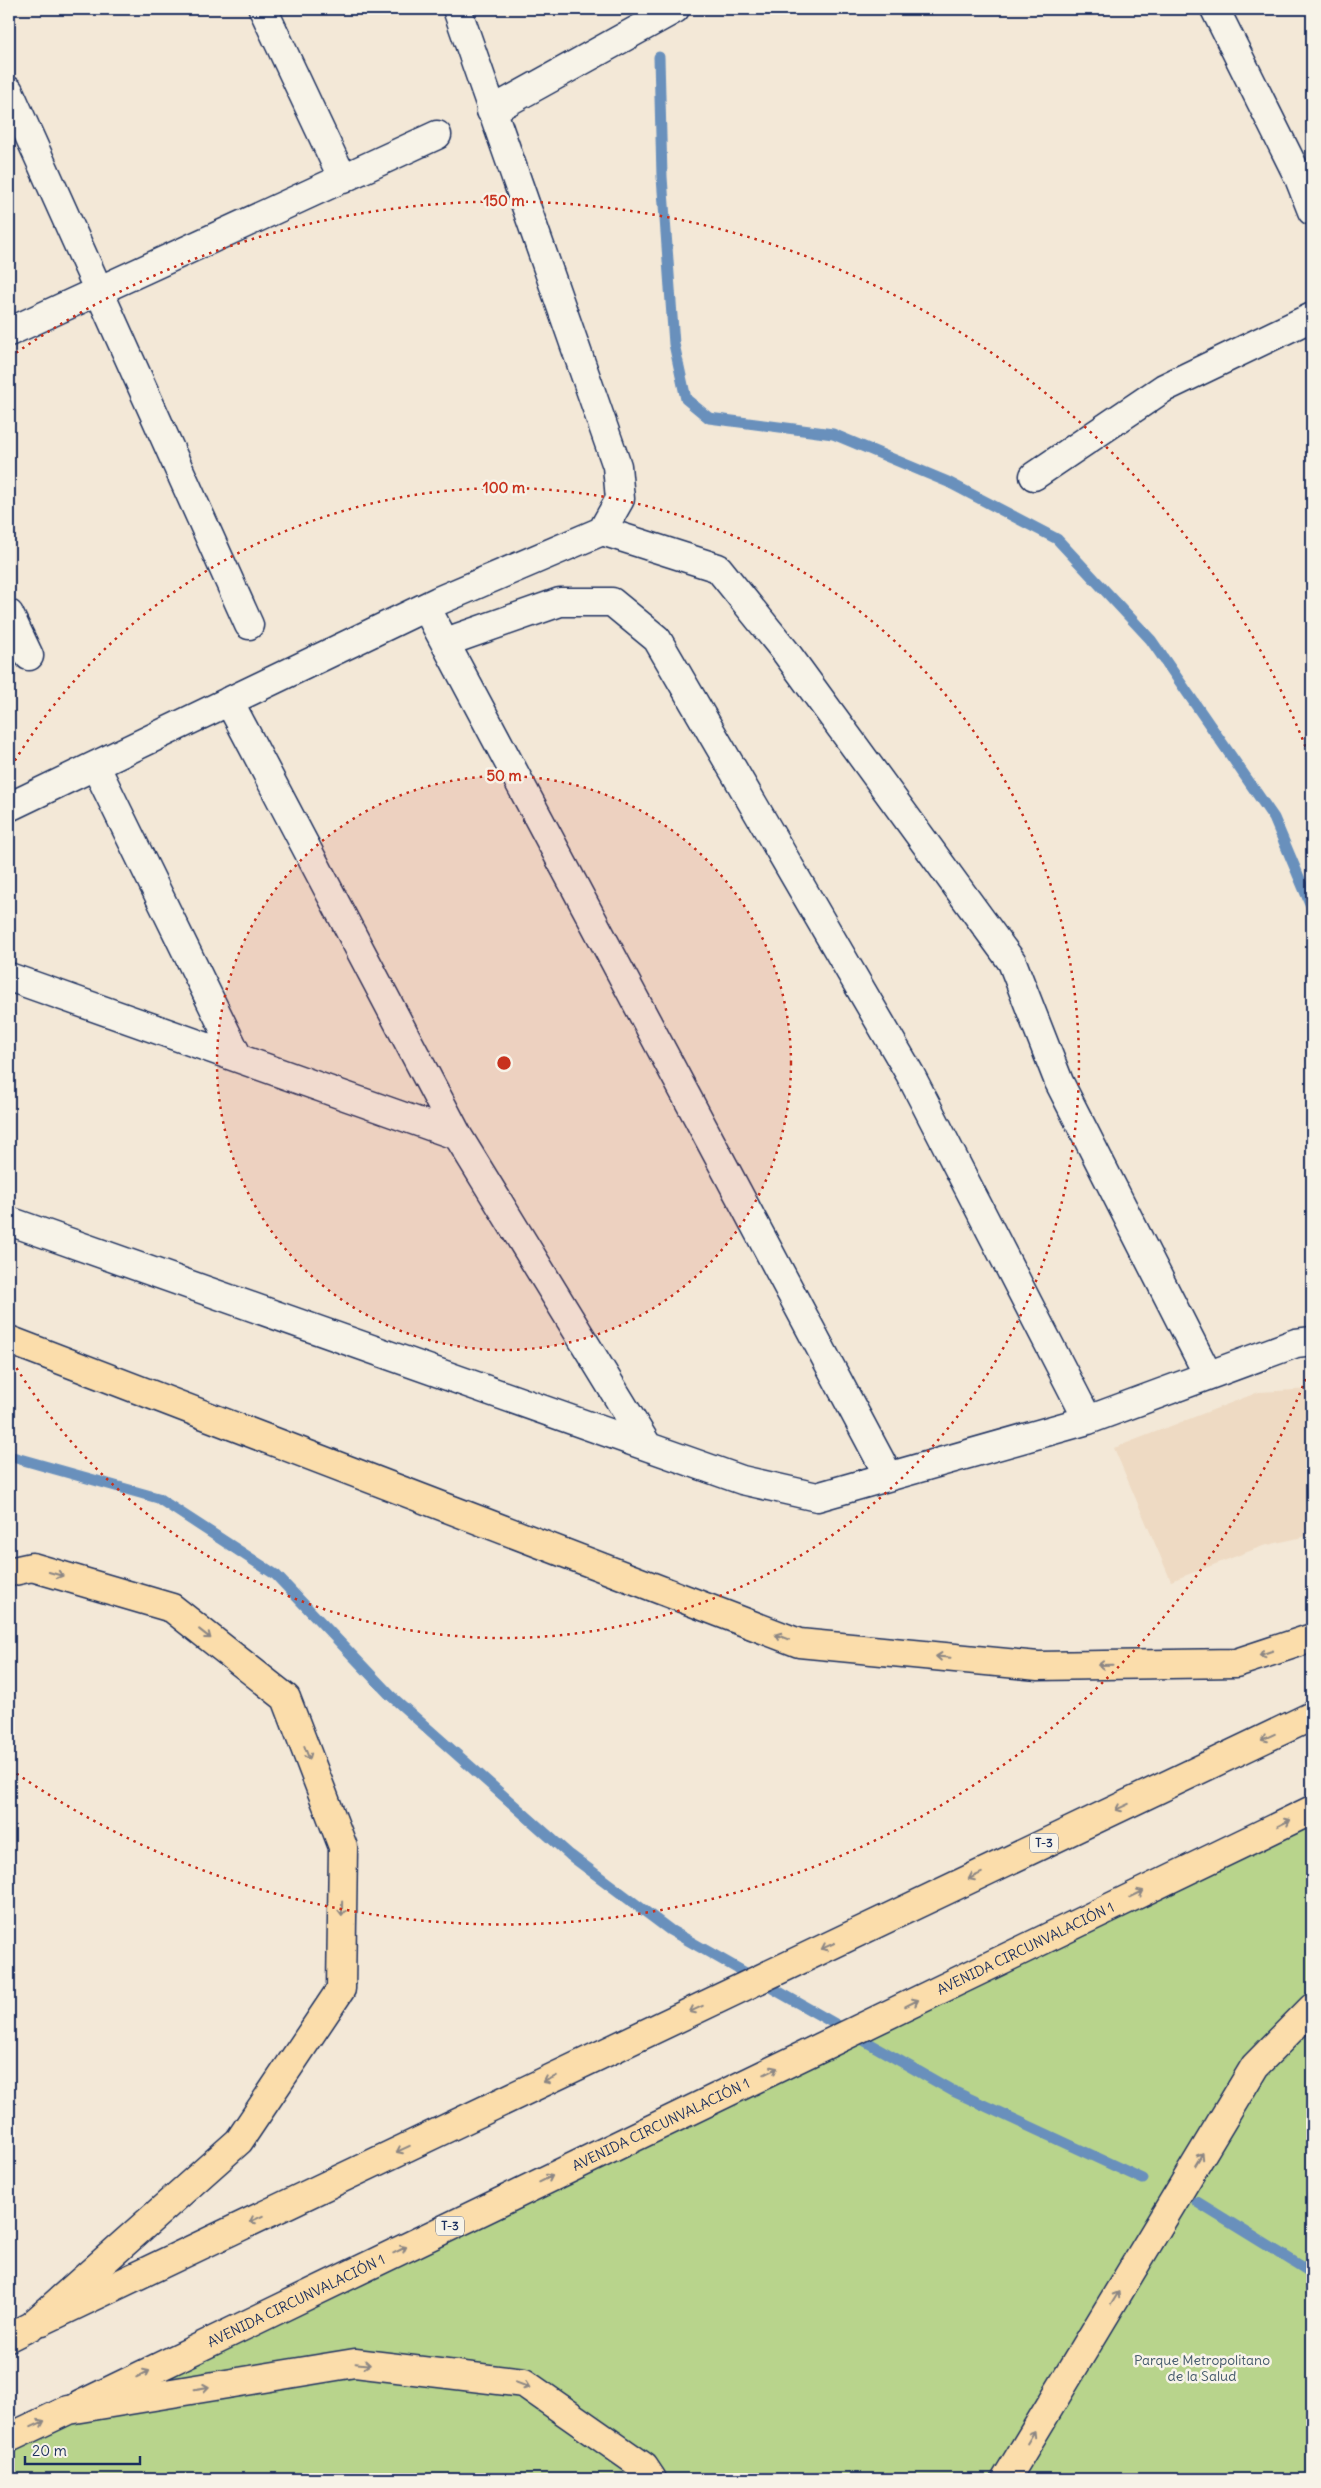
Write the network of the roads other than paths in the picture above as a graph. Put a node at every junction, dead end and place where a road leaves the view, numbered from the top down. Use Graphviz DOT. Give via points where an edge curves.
graph roads {
  1 [pos="263,9"];
  2 [pos="457,9"];
  3 [pos="675,9"];
  4 [pos="1215,9"];
  5 [pos="9,91"];
  6 [pos="491,111"];
  7 [pos="437,135"];
  8 [pos="1305,175"];
  9 [pos="343,179"];
  10 [pos="1312,210"];
  11 [pos="99,291"];
  12 [pos="1312,317"];
  13 [pos="9,332"];
  14 [pos="1034,476"];
  15 [pos="602,532"];
  16 [pos="426,607"];
  17 [pos="9,614"];
  18 [pos="248,625"];
  19 [pos="446,642"];
  20 [pos="29,656"];
  21 [pos="229,700"];
  22 [pos="96,767"];
  23 [pos="9,807"];
  24 [pos="9,977"];
  25 [pos="238,1057"];
  26 [pos="458,1136"];
  27 [pos="9,1221"];
  28 [pos="9,1340"];
  29 [pos="1312,1341"];
  30 [pos="1208,1375"];
  31 [pos="1088,1420"];
  32 [pos="647,1445"];
  33 [pos="888,1475"];
  34 [pos="9,1572"];
  35 [pos="1312,1638"];
  36 [pos="1312,1716"];
  37 [pos="1312,1810"];
  38 [pos="1312,2008"];
  39 [pos="20,2332"];
  40 [pos="68,2410"];
  41 [pos="9,2438"];
  42 [pos="652,2479"];
  43 [pos="1006,2479"];
  1 -- 9 [label="street"];
  2 -- 6 [label="street"];
  3 -- 6 [label="street"];
  4 -- 8 [label="street"];
  5 -- 11 [label="street"];
  6 -- 15 [label="street" via="617,466 620,499"];
  7 -- 9 [label="street"];
  8 -- 10 [label="street"];
  9 -- 11 [label="street"];
  11 -- 13 [label="street"];
  11 -- 18 [label="street"];
  12 -- 14 [label="street" via="1164,388"];
  15 -- 16 [label="street"];
  15 -- 30 [label="street" via="718,568 784,651 1012,962 1059,1082"];
  16 -- 19 [label="street"];
  16 -- 21 [label="street"];
  17 -- 20 [label="street"];
  19 -- 31 [label="street" via="560,602 612,602 657,639 910,1074"];
  19 -- 33 [label="street"];
  21 -- 22 [label="street"];
  21 -- 26 [label="street"];
  22 -- 23 [label="street"];
  22 -- 25 [label="street"];
  24 -- 25 [label="street"];
  25 -- 26 [label="street"];
  26 -- 32 [label="street"];
  27 -- 32 [label="street"];
  35 -- 28 [label="main road, one-way" via="1236,1664 1077,1666 1038,1666 799,1643"];
  29 -- 30 [label="street" via="1296,1343"];
  30 -- 31 [label="street"];
  31 -- 33 [label="street"];
  32 -- 33 [label="street" via="742,1480 817,1497"];
  34 -- 39 [label="main road, one-way" via="32,1567 172,1608 286,1698 343,1847 341,1989 240,2141"];
  36 -- 39 [label="main road, T-3, one-way"];
  40 -- 37 [label="main road, AVENIDA CIRCUNVALACIÓN 1 / T-3, one-way"];
  43 -- 38 [label="main road, one-way" via="1255,2066"];
  41 -- 40 [label="main road, AVENIDA CIRCUNVALACIÓN 1 / T-3, one-way"];
  40 -- 42 [label="main road, one-way" via="354,2363 524,2383 644,2467"];
}
